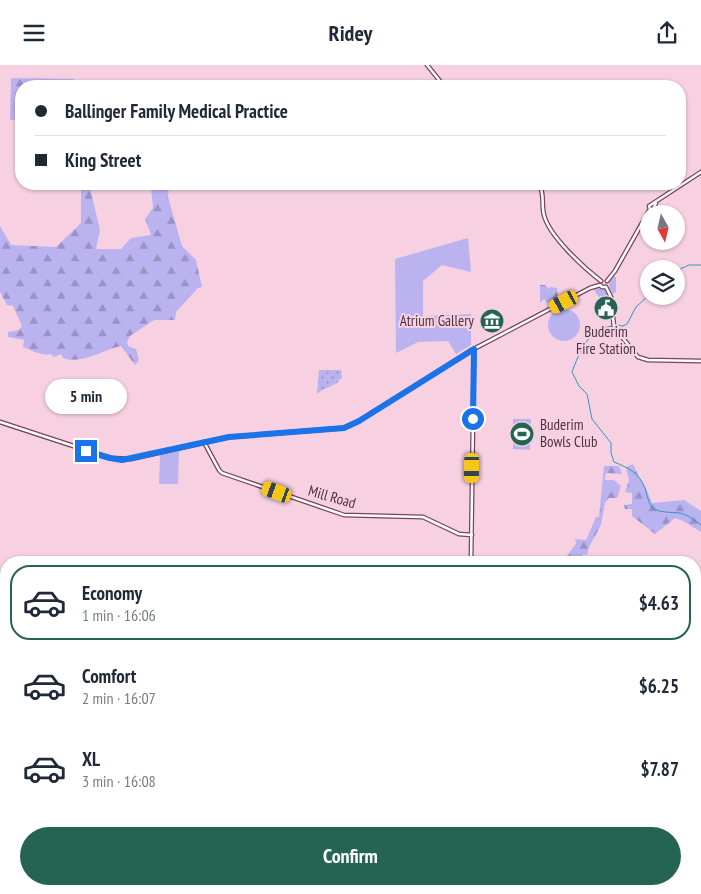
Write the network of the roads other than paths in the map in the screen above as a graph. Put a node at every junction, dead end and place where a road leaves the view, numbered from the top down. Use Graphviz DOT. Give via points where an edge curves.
graph roads {
  1 [pos="427,65"];
  2 [pos="439,80"];
  3 [pos="701,172"];
  4 [pos="686,182"];
  5 [pos="541,190"];
  6 [pos="674,190"];
  7 [pos="601,281"];
  8 [pos="607,281"];
  9 [pos="600,285"];
  10 [pos="606,287"];
  11 [pos="474,349"];
  12 [pos="701,361"];
  13 [pos="0,422"];
  14 [pos="204,442"];
  15 [pos="472,535"];
  16 [pos="471,556"];
  1 -- 2 [label="main road"];
  3 -- 4 [label="main road"];
  5 -- 7 [label="main road" via="548,224 567,251"];
  6 -- 8 [label="main road" via="650,209 616,271"];
  7 -- 8 [label="main road"];
  7 -- 9 [label="main road"];
  8 -- 10 [label="main road"];
  9 -- 10 [label="main road"];
  9 -- 11 [label="main road"];
  10 -- 12 [label="main road" via="612,299 614,327 638,357"];
  11 -- 14 [label="main road" via="348,426"];
  11 -- 15 [label="main road"];
  13 -- 14 [label="main road" via="115,459 131,459"];
  14 -- 15 [label="main road, Mill Road" via="222,473 336,513 422,517 459,534"];
  15 -- 16 [label="main road"];
}
